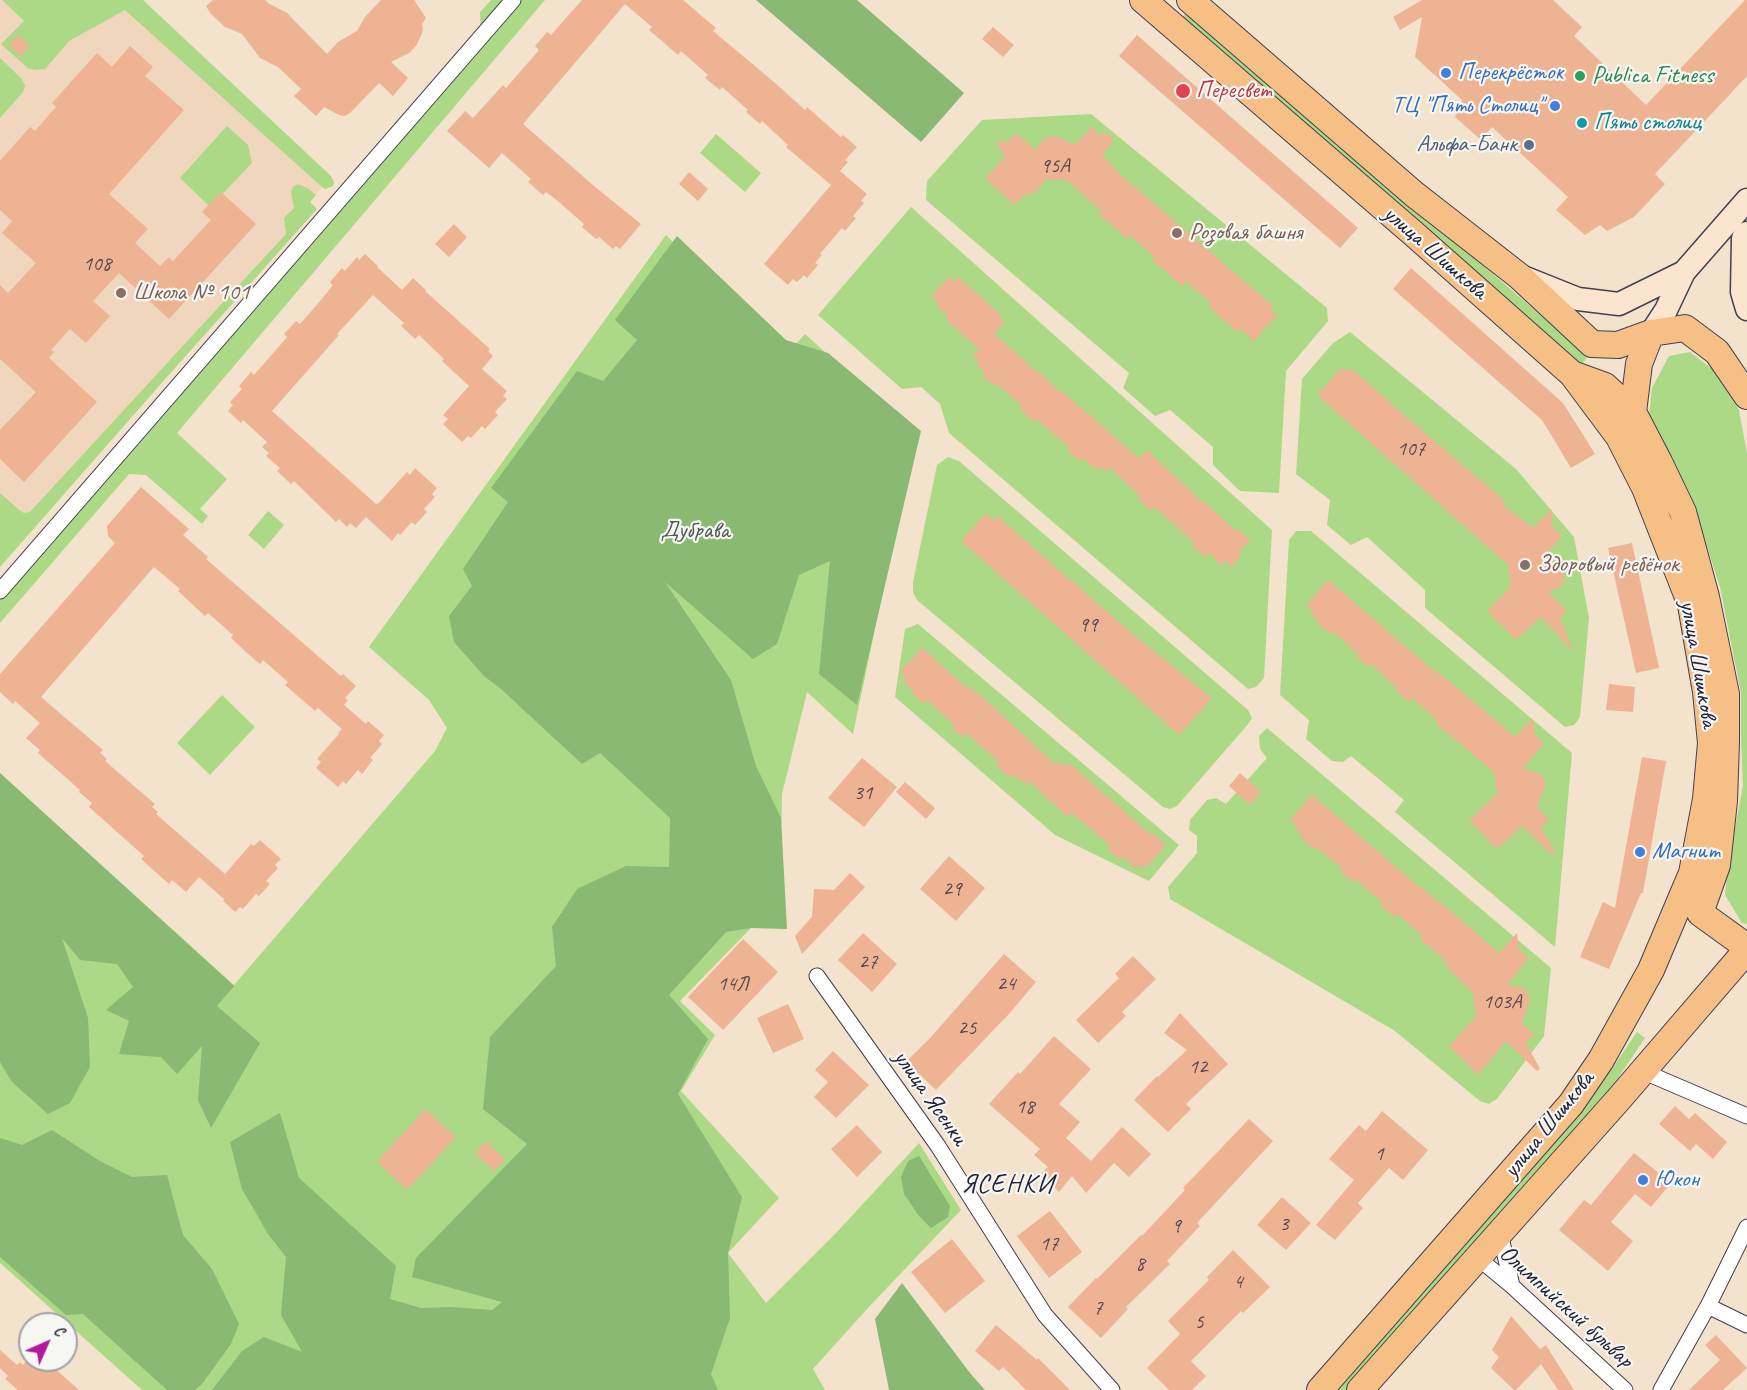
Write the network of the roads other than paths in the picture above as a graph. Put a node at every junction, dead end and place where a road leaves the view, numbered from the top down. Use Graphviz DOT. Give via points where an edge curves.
graph roads {
  1 [pos="513,0"];
  2 [pos="1143,0"];
  3 [pos="1184,0"];
  4 [pos="1190,0"];
  5 [pos="1167,20"];
  6 [pos="1747,200"];
  7 [pos="1747,233"];
  8 [pos="1683,272"];
  9 [pos="1519,276"];
  10 [pos="1747,309"];
  11 [pos="1651,333"];
  12 [pos="1572,374"];
  13 [pos="1747,396"];
  14 [pos="1633,412"];
  15 [pos="0,591"];
  16 [pos="1700,913"];
  17 [pos="1747,948"];
  18 [pos="817,976"];
  19 [pos="1601,1060"];
  20 [pos="1642,1071"];
  21 [pos="1747,1116"];
  22 [pos="1747,1227"];
  23 [pos="1500,1233"];
  24 [pos="1478,1258"];
  25 [pos="1512,1286"];
  26 [pos="1708,1306"];
  27 [pos="1747,1325"];
  28 [pos="1112,1390"];
  29 [pos="1320,1390"];
  30 [pos="1360,1390"];
  31 [pos="1625,1390"];
  32 [pos="1660,1390"];
  1 -- 15 [label="street"];
  2 -- 5 [label="main road, улица Шишкова"];
  3 -- 5 [label="main road"];
  4 -- 9 [label="main road, улица Шишкова" via="1414,194"];
  5 -- 12 [label="main road, улица Шишкова"];
  6 -- 8 [label="street"];
  7 -- 10 [label="street" via="1743,238 1742,292"];
  8 -- 9 [label="street" via="1618,304 1578,298"];
  8 -- 11 [label="street"];
  9 -- 11 [label="main road, улица Шишкова" via="1592,344 1618,345"];
  11 -- 13 [label="main road, улица Шишкова" via="1685,328 1717,352"];
  11 -- 14 [label="main road" via="1639,364"];
  12 -- 14 [label="main road" via="1605,386"];
  12 -- 19 [label="main road, улица Шишкова" via="1619,437 1645,488 1691,605 1711,743 1706,799 1692,873 1651,970"];
  14 -- 16 [label="main road, улица Шишкова" via="1683,512 1726,693 1724,801 1717,865"];
  16 -- 17 [label="main road, улица Шишкова"];
  16 -- 19 [label="main road"];
  17 -- 20 [label="main road, улица Шишкова"];
  18 -- 28 [label="street, улица Ясенки" via="938,1146 1045,1314"];
  19 -- 29 [label="main road, улица Шишкова" via="1571,1104"];
  20 -- 21 [label="street"];
  20 -- 23 [label="main road, улица Шишкова"];
  22 -- 26 [label="street"];
  23 -- 24 [label="main road, улица Шишкова"];
  23 -- 25 [label="street"];
  24 -- 25 [label="street, Олимпийский бульвар"];
  24 -- 30 [label="main road, улица Шишкова"];
  25 -- 31 [label="street, Олимпийский бульвар"];
  26 -- 27 [label="street"];
  26 -- 32 [label="street"];
}
